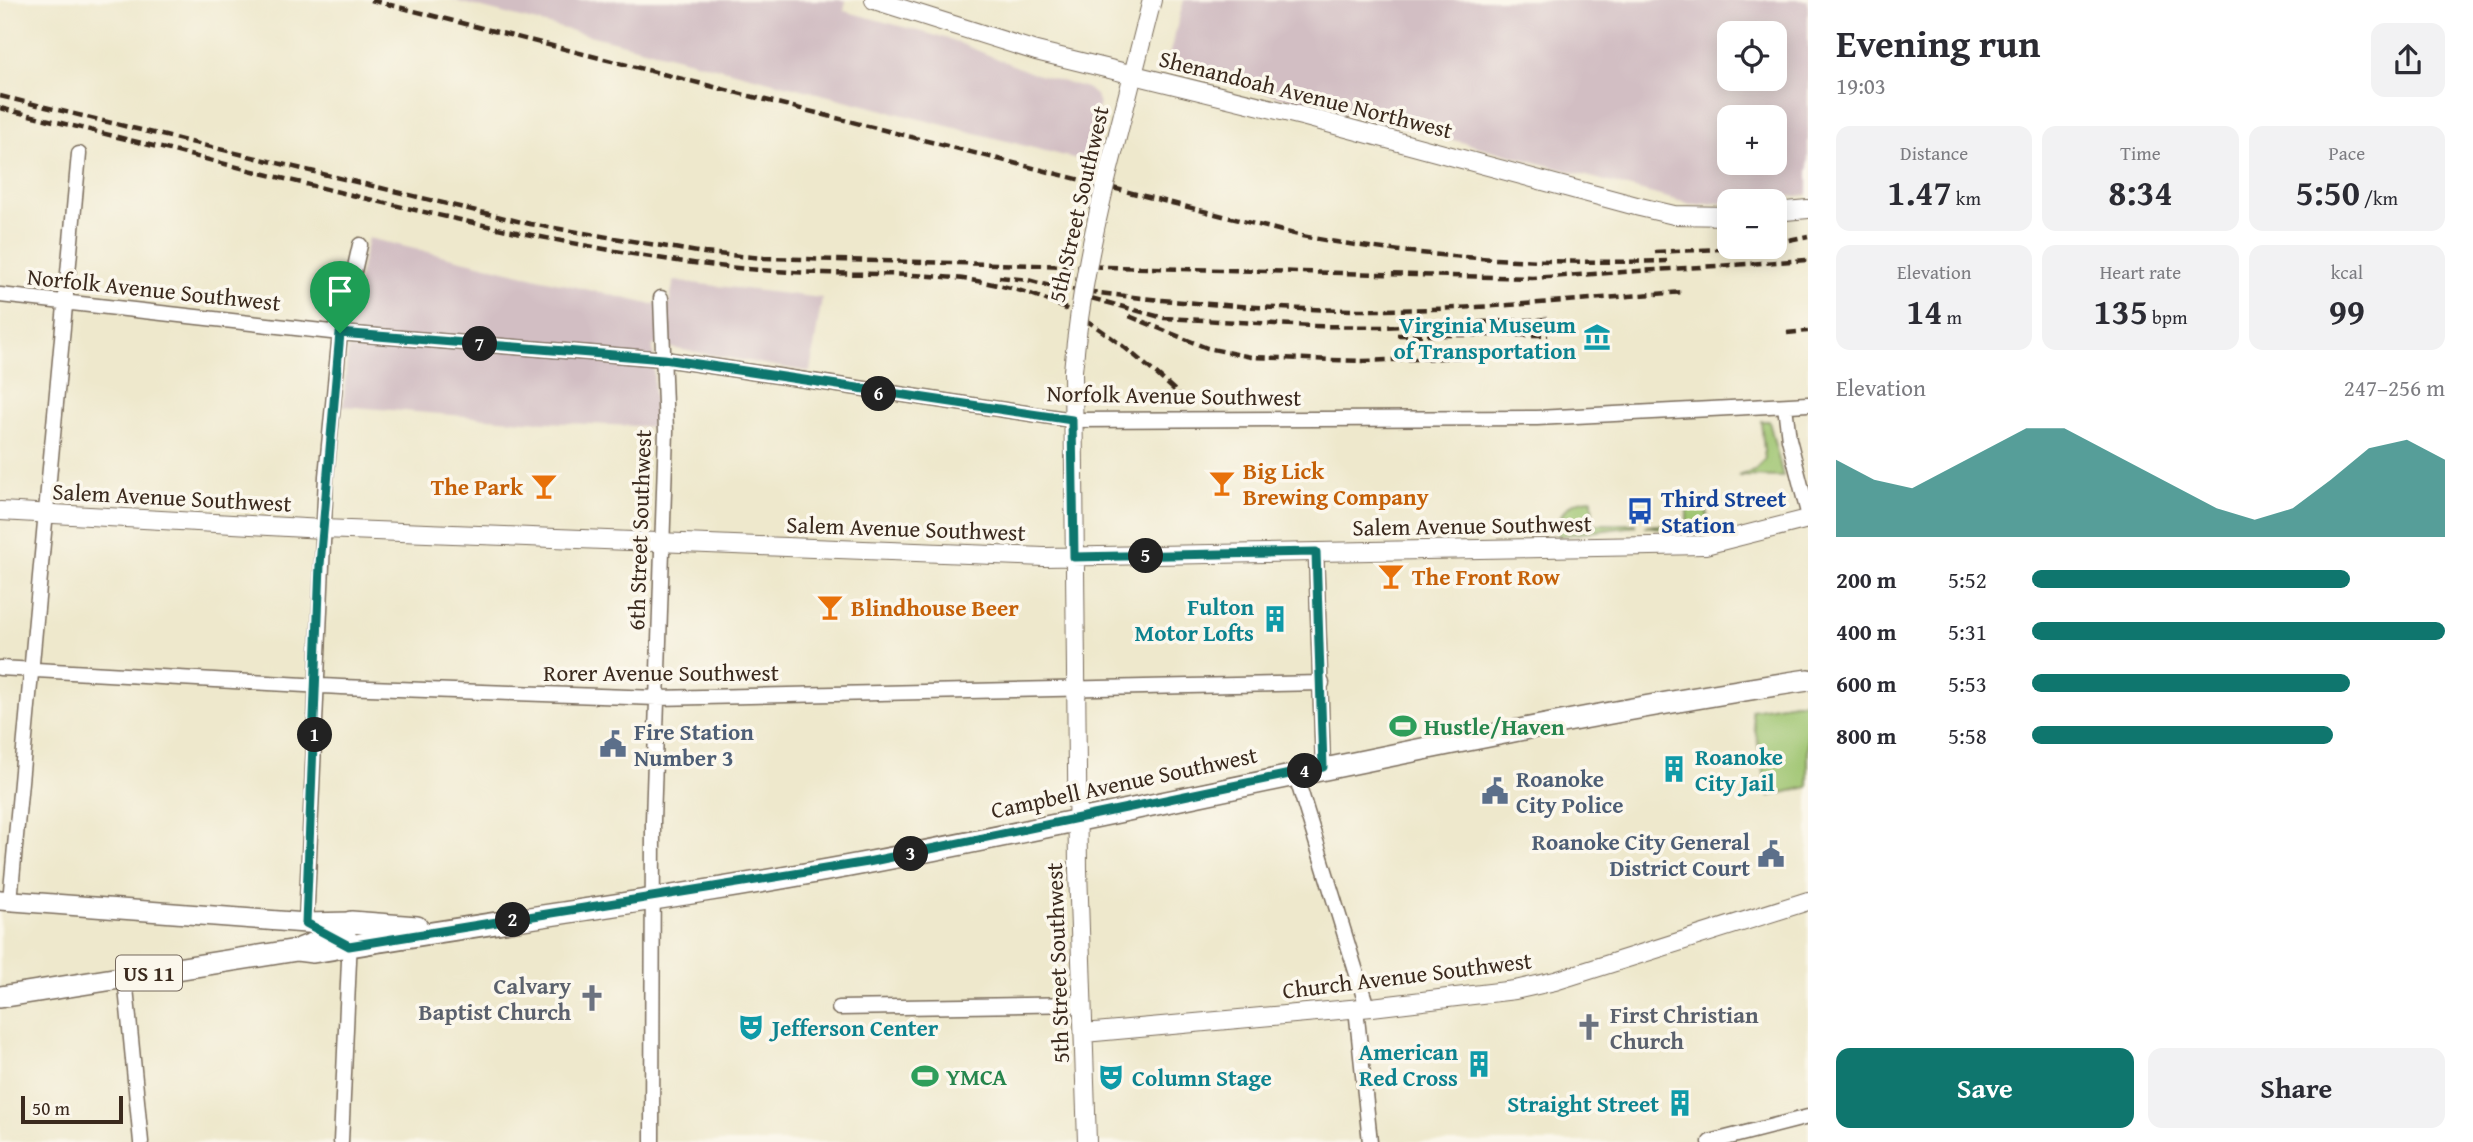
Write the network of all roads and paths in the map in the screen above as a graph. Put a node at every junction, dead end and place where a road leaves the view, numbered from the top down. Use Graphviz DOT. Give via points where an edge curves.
graph roads {
  1 [pos="874,0"];
  2 [pos="1152,0"];
  3 [pos="1133,75"];
  4 [pos="79,154"];
  5 [pos="1808,209"];
  6 [pos="1787,211"];
  7 [pos="1717,216"];
  8 [pos="360,245"];
  9 [pos="0,295"];
  10 [pos="661,298"];
  11 [pos="65,301"];
  12 [pos="340,333"];
  13 [pos="664,359"];
  14 [pos="1808,404"];
  15 [pos="1784,406"];
  16 [pos="1072,420"];
  17 [pos="0,511"];
  18 [pos="1808,513"];
  19 [pos="48,515"];
  20 [pos="1808,519"];
  21 [pos="323,529"];
  22 [pos="663,543"];
  23 [pos="1316,552"];
  24 [pos="1074,557"];
  25 [pos="0,668"];
  26 [pos="33,671"];
  27 [pos="1808,680"];
  28 [pos="1322,683"];
  29 [pos="317,686"];
  30 [pos="1077,690"];
  31 [pos="657,698"];
  32 [pos="1323,767"];
  33 [pos="1295,773"];
  34 [pos="1078,818"];
  35 [pos="652,899"];
  36 [pos="5,900"];
  37 [pos="1808,901"];
  38 [pos="351,922"];
  39 [pos="306,923"];
  40 [pos="449,929"];
  41 [pos="330,937"];
  42 [pos="349,946"];
  43 [pos="297,950"];
  44 [pos="125,977"];
  45 [pos="0,997"];
  46 [pos="1083,1004"];
  47 [pos="839,1008"];
  48 [pos="1361,1008"];
  49 [pos="1084,1033"];
  50 [pos="1808,1117"];
  51 [pos="141,1142"];
  52 [pos="341,1142"];
  53 [pos="652,1142"];
  54 [pos="1087,1142"];
  55 [pos="1370,1142"];
  56 [pos="1710,1142"];
  1 -- 3 [label="street, Shenandoah Avenue Northwest" via="1036,51"];
  2 -- 3 [label="street, 5th Street Southwest"];
  3 -- 7 [label="street, Shenandoah Avenue Northwest" via="1674,215"];
  3 -- 16 [label="street, 5th Street Southwest, bridge" via="1086,261"];
  4 -- 11 [label="street"];
  5 -- 6 [label="street"];
  8 -- 12 [label="street"];
  9 -- 11 [label="street, Norfolk Avenue Southwest"];
  10 -- 13 [label="street, 6th Street Southwest"];
  11 -- 12 [label="street, Norfolk Avenue Southwest"];
  11 -- 19 [label="street"];
  12 -- 13 [label="street, Norfolk Avenue Southwest"];
  12 -- 21 [label="street"];
  13 -- 16 [label="street, Norfolk Avenue Southwest"];
  13 -- 22 [label="street, 6th Street Southwest"];
  14 -- 15 [label="street, Norfolk Avenue Southwest"];
  15 -- 16 [label="street, Norfolk Avenue Southwest" via="1537,418"];
  15 -- 18 [label="street"];
  16 -- 24 [label="street, 5th Street Southwest"];
  17 -- 19 [label="street, Salem Avenue Southwest"];
  19 -- 21 [label="street, Salem Avenue Southwest"];
  19 -- 26 [label="street"];
  20 -- 23 [label="street, Salem Avenue Southwest" via="1705,545"];
  21 -- 22 [label="street, Salem Avenue Southwest"];
  21 -- 29 [label="street"];
  22 -- 24 [label="street, Salem Avenue Southwest"];
  22 -- 31 [label="street, 6th Street Southwest"];
  23 -- 24 [label="street, Salem Avenue Southwest"];
  23 -- 28 [label="street"];
  24 -- 30 [label="street, 5th Street Southwest"];
  25 -- 26 [label="street, Rorer Avenue Southwest"];
  26 -- 29 [label="street, Rorer Avenue Southwest"];
  26 -- 36 [label="street"];
  27 -- 32 [label="main road, Campbell Avenue Southwest / US 11" via="1628,708"];
  28 -- 30 [label="street, Rorer Avenue Southwest"];
  28 -- 32 [label="street"];
  29 -- 31 [label="street, Rorer Avenue Southwest"];
  29 -- 39 [label="street"];
  30 -- 31 [label="street, Rorer Avenue Southwest"];
  30 -- 34 [label="street, 5th Street Southwest"];
  31 -- 35 [label="street, 6th Street Southwest"];
  32 -- 33 [label="main road, Campbell Avenue Southwest / US 11"];
  33 -- 34 [label="main road, Campbell Avenue Southwest / US 11"];
  33 -- 48 [label="street"];
  34 -- 35 [label="main road, Campbell Avenue Southwest / US 11" via="868,862"];
  34 -- 46 [label="street, 5th Street Southwest"];
  35 -- 40 [label="main road, Campbell Avenue Southwest / US 11"];
  35 -- 53 [label="street, 6th Street Southwest"];
  36 -- 39 [label="main road"];
  37 -- 48 [label="street, Church Avenue Southwest" via="1555,981"];
  38 -- 39 [label="main road"];
  38 -- 40 [label="main road, Campbell Avenue Southwest / US 11"];
  38 -- 41 [label="main road, Campbell Avenue Southwest / US 11"];
  38 -- 42 [label="street"];
  39 -- 41 [label="main road"];
  40 -- 42 [label="main road, Campbell Avenue Southwest / US 11"];
  41 -- 42 [label="main road"];
  41 -- 43 [label="main road, Campbell Avenue Southwest / US 11"];
  42 -- 43 [label="main road, Campbell Avenue Southwest / US 11"];
  42 -- 52 [label="street"];
  43 -- 44 [label="main road, Campbell Avenue Southwest / US 11"];
  44 -- 45 [label="main road, Campbell Avenue Southwest / US 11"];
  44 -- 51 [label="street"];
  46 -- 47 [label="street"];
  46 -- 49 [label="street, 5th Street Southwest"];
  48 -- 49 [label="street, Church Avenue Southwest"];
  48 -- 55 [label="street"];
  49 -- 54 [label="street, 5th Street Southwest"];
  50 -- 56 [label="street"];
}
